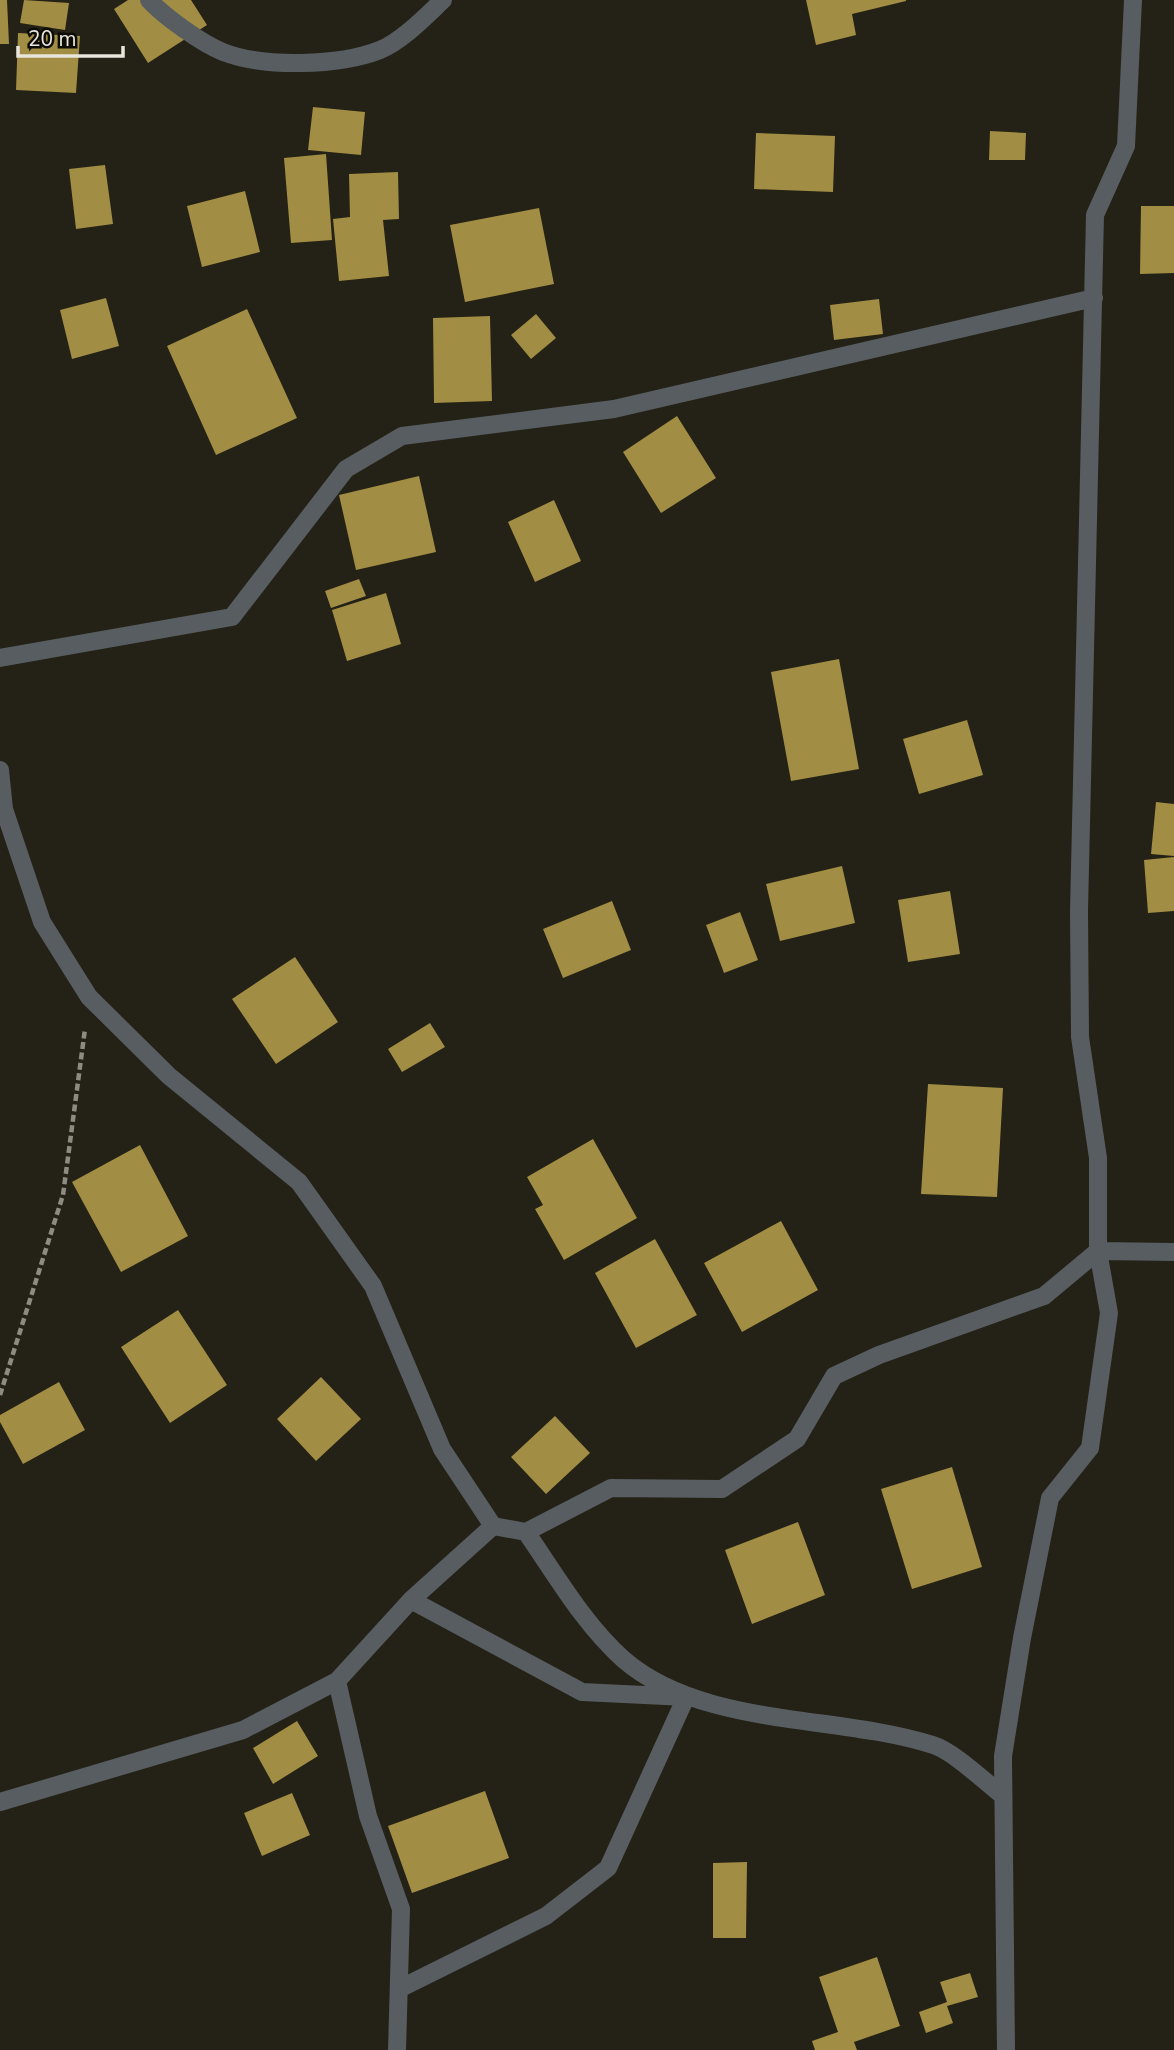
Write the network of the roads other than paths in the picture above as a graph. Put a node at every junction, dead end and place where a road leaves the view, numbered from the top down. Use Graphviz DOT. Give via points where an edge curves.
graph roads {
  1 [pos="149,0"];
  2 [pos="443,0"];
  3 [pos="1133,0"];
  4 [pos="1094,298"];
  5 [pos="0,658"];
  6 [pos="0,770"];
  7 [pos="2,810"];
  8 [pos="1098,1251"];
  9 [pos="1174,1252"];
  10 [pos="493,1526"];
  11 [pos="526,1532"];
  12 [pos="411,1600"];
  13 [pos="337,1681"];
  14 [pos="686,1696"];
  15 [pos="1002,1795"];
  16 [pos="0,1802"];
  17 [pos="399,1989"];
  18 [pos="397,2050"];
  19 [pos="1006,2050"];
  1 -- 2 [label="street" via="223,52 284,62 336,62 383,49"];
  3 -- 4 [label="street" via="1126,146 1095,215"];
  4 -- 5 [label="street" via="614,409 402,436 346,469 232,617"];
  4 -- 8 [label="street" via="1079,911 1080,1037 1098,1158"];
  6 -- 7 [label="street"];
  7 -- 10 [label="street" via="42,922 89,997 169,1076 299,1182 373,1286 442,1449"];
  8 -- 9 [label="street"];
  8 -- 11 [label="street" via="1044,1296 879,1355 834,1377 797,1439 722,1489 611,1488"];
  8 -- 15 [label="street" via="1109,1313 1090,1448 1050,1498 1021,1638 1003,1756"];
  10 -- 11 [label="street"];
  10 -- 12 [label="street"];
  11 -- 14 [label="street" via="591,1626 625,1660"];
  12 -- 13 [label="street"];
  12 -- 14 [label="street" via="582,1692"];
  13 -- 16 [label="street" via="243,1730"];
  13 -- 17 [label="street" via="368,1816 401,1909"];
  14 -- 15 [label="street" via="782,1718 859,1727 936,1746"];
  14 -- 17 [label="street" via="608,1868 546,1916"];
  15 -- 19 [label="street"];
  17 -- 18 [label="street"];
}
